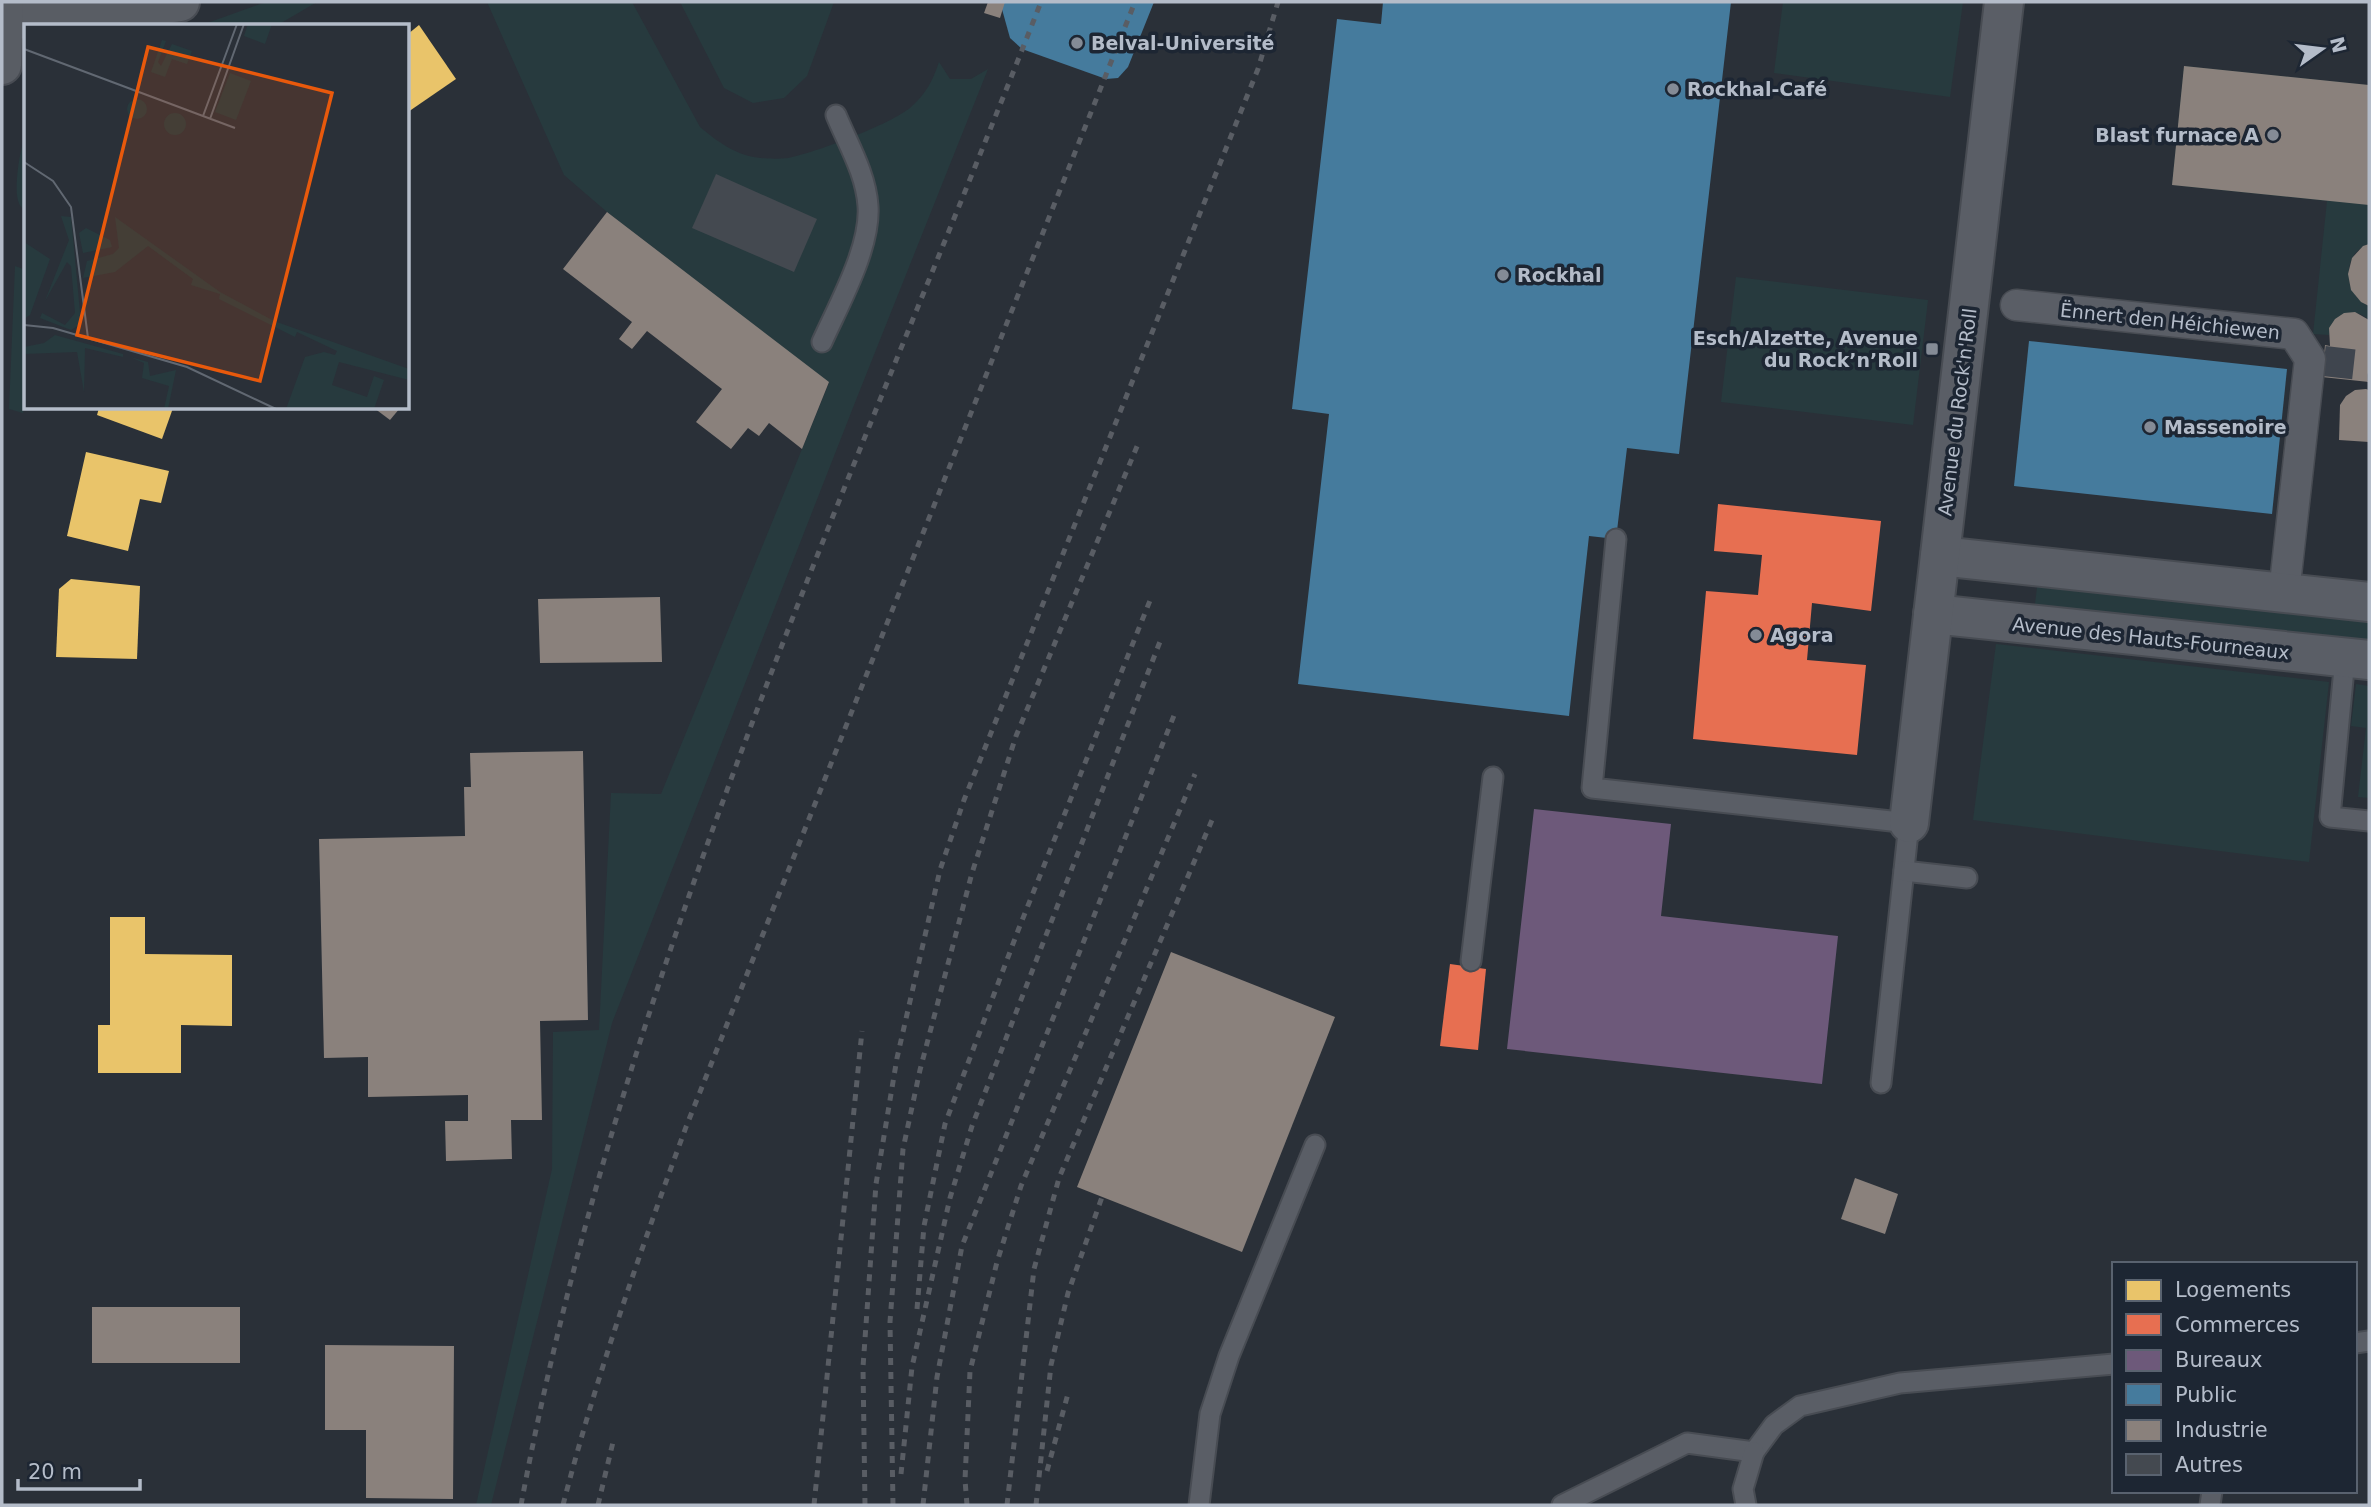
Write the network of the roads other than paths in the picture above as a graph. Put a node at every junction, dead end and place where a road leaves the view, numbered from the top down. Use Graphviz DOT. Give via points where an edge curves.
graph roads {
  1 [pos="180,2"];
  2 [pos="204,2"];
  3 [pos="2004,2"];
  4 [pos="74,7"];
  5 [pos="4,11"];
  6 [pos="154,24"];
  7 [pos="2,65"];
  8 [pos="24,81"];
  9 [pos="2,91"];
  10 [pos="836,115"];
  11 [pos="2016,305"];
  12 [pos="822,342"];
  13 [pos="1616,539"];
  14 [pos="1940,556"];
  15 [pos="2284,593"];
  16 [pos="2369,602"];
  17 [pos="1933,614"];
  18 [pos="2357,659"];
  19 [pos="1493,777"];
  20 [pos="2369,821"];
  21 [pos="1909,823"];
  22 [pos="1904,871"];
  23 [pos="1967,878"];
  24 [pos="1471,961"];
  25 [pos="1881,1083"];
  26 [pos="1315,1145"];
  27 [pos="2112,1364"];
  28 [pos="1754,1452"];
  29 [pos="1199,1505"];
  30 [pos="1562,1505"];
  31 [pos="1746,1505"];
  1 -- 4 [label="main road" via="141,8"];
  2 -- 6 [label="main road"];
  3 -- 14 [label="street, Avenue du Rock'n'Roll"];
  4 -- 5 [label="main road"];
  5 -- 7 [label="main road"];
  8 -- 9 [label="main road"];
  10 -- 12 [label="lane" via="861,172 869,206 865,242"];
  11 -- 15 [label="street, Ënnert den Héichiewen" via="2294,334 2317,360"];
  13 -- 21 [label="lane" via="1592,788"];
  14 -- 15 [label="street"];
  14 -- 17 [label="street, Avenue du Rock'n'Roll"];
  15 -- 16 [label="street"];
  17 -- 18 [label="street, Avenue des Hauts-Fourneaux"];
  17 -- 21 [label="street, Avenue du Rock'n'Roll"];
  18 -- 20 [label="lane" via="2330,817"];
  19 -- 24 [label="lane"];
  21 -- 22 [label="lane"];
  22 -- 23 [label="lane"];
  22 -- 25 [label="lane"];
  26 -- 29 [label="lane" via="1228,1356 1210,1414"];
  27 -- 28 [label="lane" via="1900,1383 1800,1406 1774,1425"];
  28 -- 30 [label="lane" via="1687,1443"];
  28 -- 31 [label="lane" via="1743,1489"];
}
